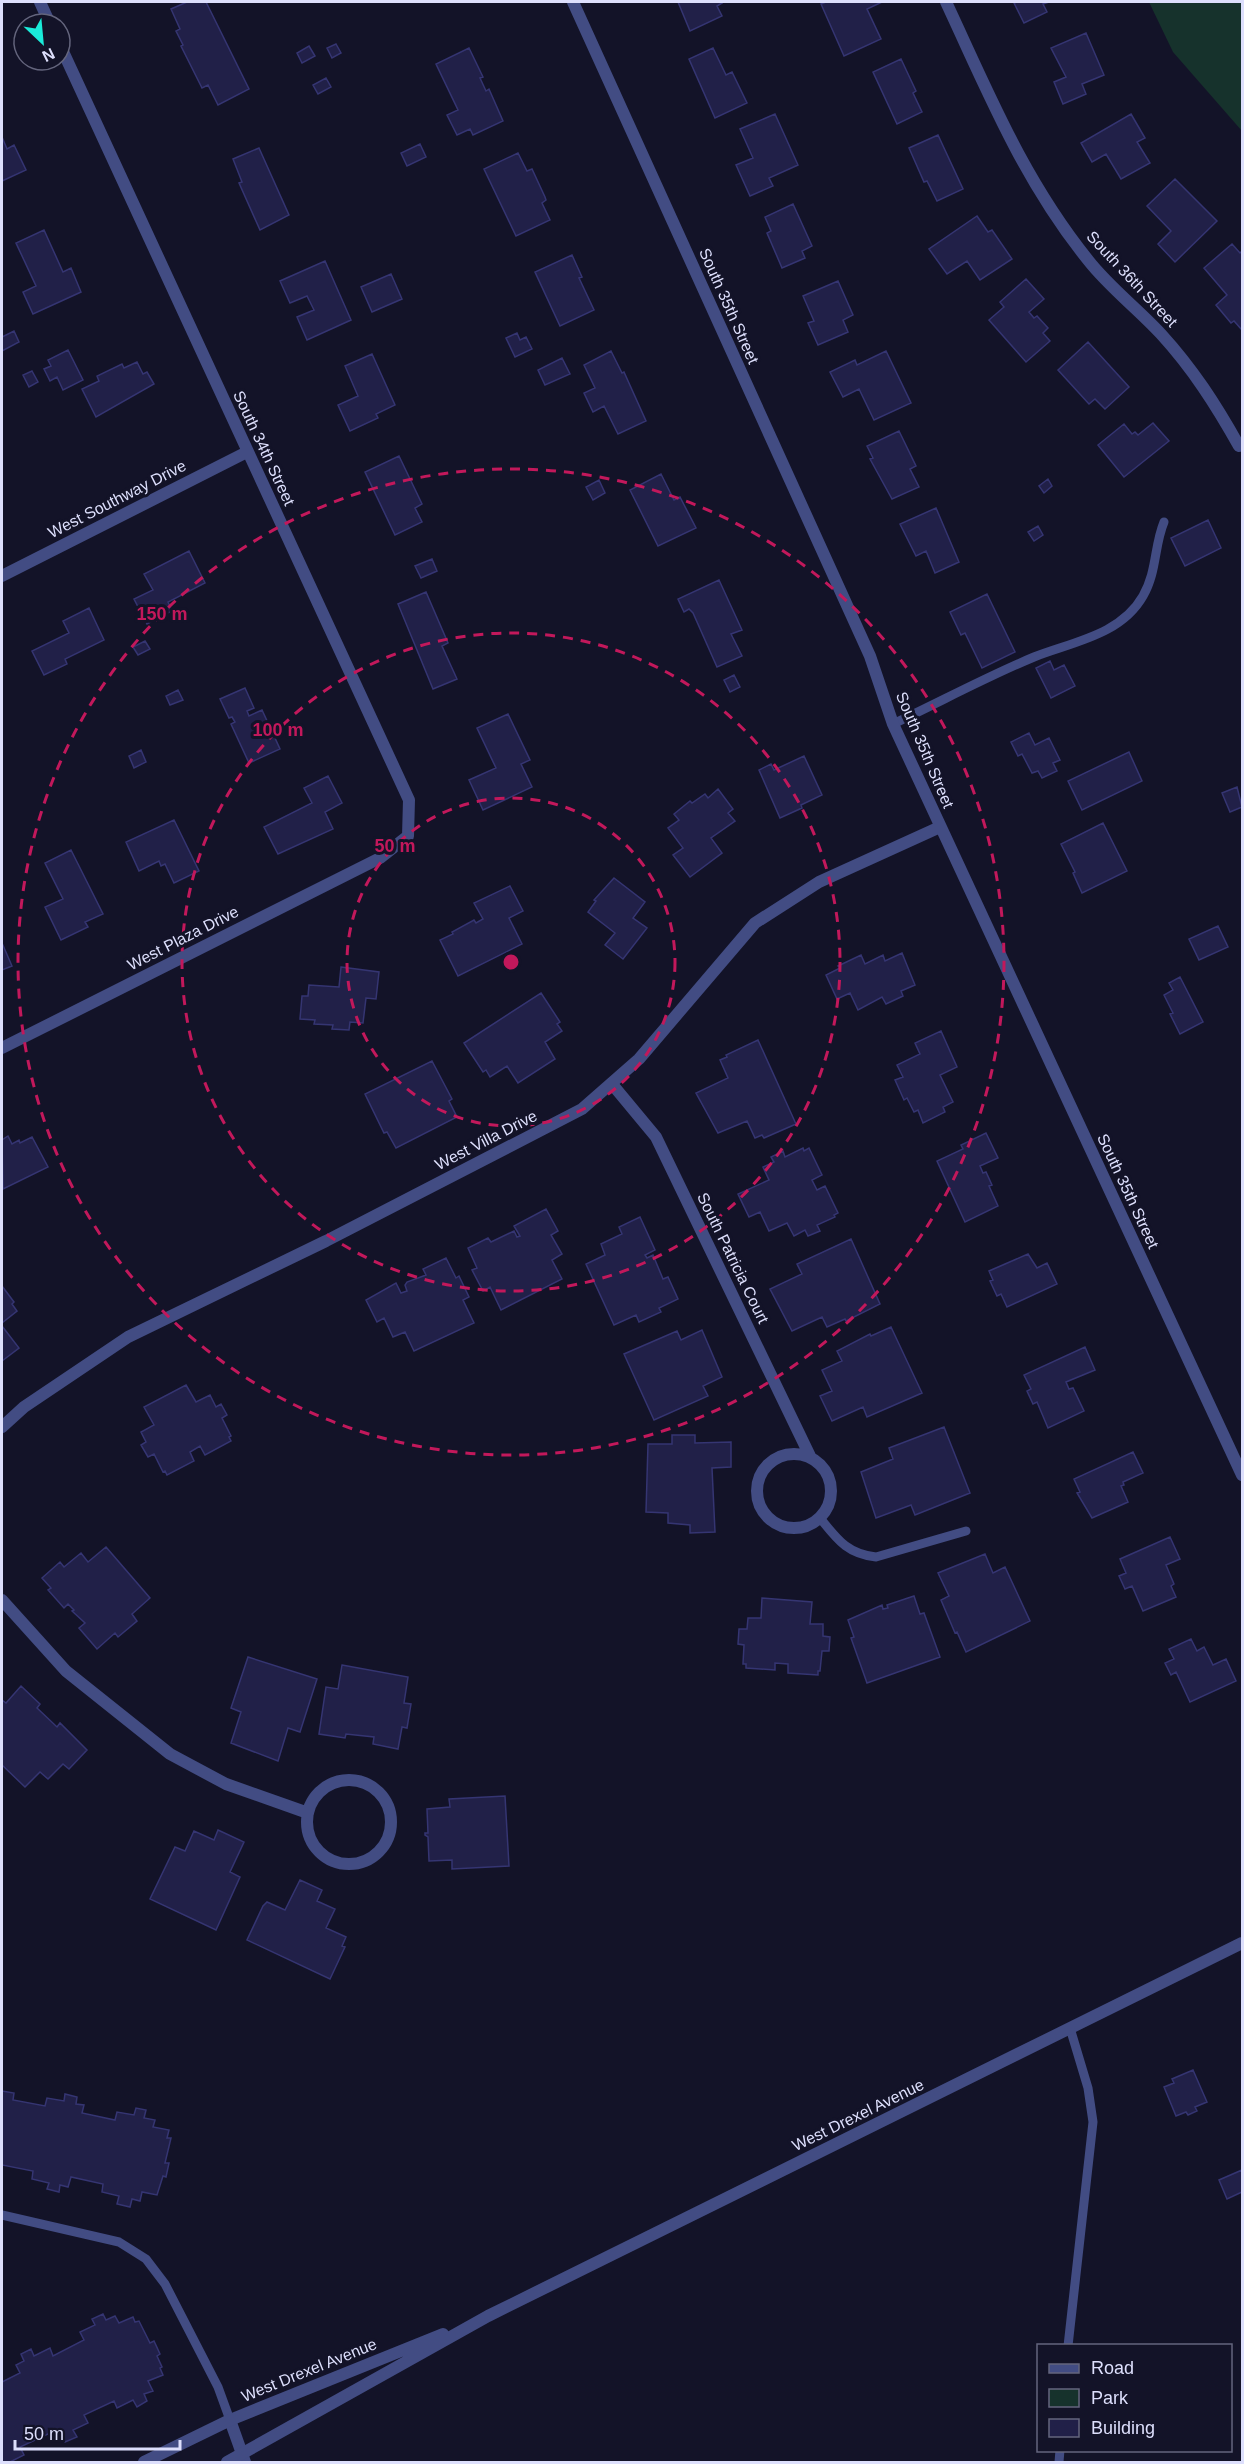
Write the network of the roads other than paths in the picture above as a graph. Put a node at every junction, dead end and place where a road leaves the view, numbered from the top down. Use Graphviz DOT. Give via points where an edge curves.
graph roads {
  1 [pos="573,2"];
  2 [pos="946,2"];
  3 [pos="72,71"];
  4 [pos="1239,446"];
  5 [pos="248,452"];
  6 [pos="1164,522"];
  7 [pos="2,576"];
  8 [pos="893,724"];
  9 [pos="940,826"];
  10 [pos="380,858"];
  11 [pos="2,1048"];
  12 [pos="612,1084"];
  13 [pos="2,1427"];
  14 [pos="810,1456"];
  15 [pos="1242,1475"];
  16 [pos="820,1518"];
  17 [pos="966,1531"];
  18 [pos="2,1600"];
  19 [pos="308,1813"];
  20 [pos="1242,1943"];
  21 [pos="1070,2028"];
  22 [pos="2,2215"];
  23 [pos="488,2316"];
  24 [pos="1068,2344"];
  25 [pos="230,2420"];
  26 [pos="243,2458"];
  27 [pos="144,2463"];
  28 [pos="226,2463"];
  1 -- 8 [label="street, South 35th Street" via="866,647"];
  2 -- 4 [label="street, South 36th Street" via="1012,145 1041,196 1089,262 1162,335 1207,390"];
  3 -- 5 [label="street, South 34th Street"];
  5 -- 7 [label="street, West Southway Drive"];
  5 -- 10 [label="street, South 34th Street" via="409,800 408,836"];
  6 -- 8 [label="lane" via="1154,573 1131,612 1096,636 1034,657"];
  8 -- 9 [label="street, South 35th Street"];
  9 -- 12 [label="street, West Villa Drive" via="819,882 755,923 639,1059"];
  9 -- 15 [label="street, South 35th Street"];
  10 -- 11 [label="street, West Plaza Drive"];
  12 -- 13 [label="street, West Villa Drive" via="582,1109 326,1241 128,1337 24,1407"];
  12 -- 14 [label="street, South Patricia Court" via="656,1137"];
  14 -- 16 [label="street, South Patricia Court" via="820,1463 831,1484 831,1497"];
  14 -- 16 [label="street" via="785,1454 774,1460 765,1468 757,1491 759,1503 770,1518 785,1527 798,1528"];
  16 -- 17 [label="lane" via="847,1548 876,1557"];
  18 -- 19 [label="street" via="66,1671 170,1754 226,1784"];
  19 -- 19 [label="street" via="307,1824 315,1845 332,1860 366,1860 376,1854 389,1835 391,1822 386,1802 373,1787 360,1781 334,1783 322,1790"];
  20 -- 21 [label="street, West Drexel Avenue"];
  21 -- 23 [label="street, West Drexel Avenue"];
  21 -- 24 [label="lane" via="1088,2088 1093,2122"];
  22 -- 25 [label="lane" via="119,2242 146,2259 165,2284 218,2387"];
  23 -- 25 [label="street, West Drexel Avenue"];
  23 -- 26 [label="street, West Drexel Avenue"];
  25 -- 26 [label="street"];
  25 -- 27 [label="street, West Drexel Avenue"];
  26 -- 28 [label="street, West Drexel Avenue"];
}
